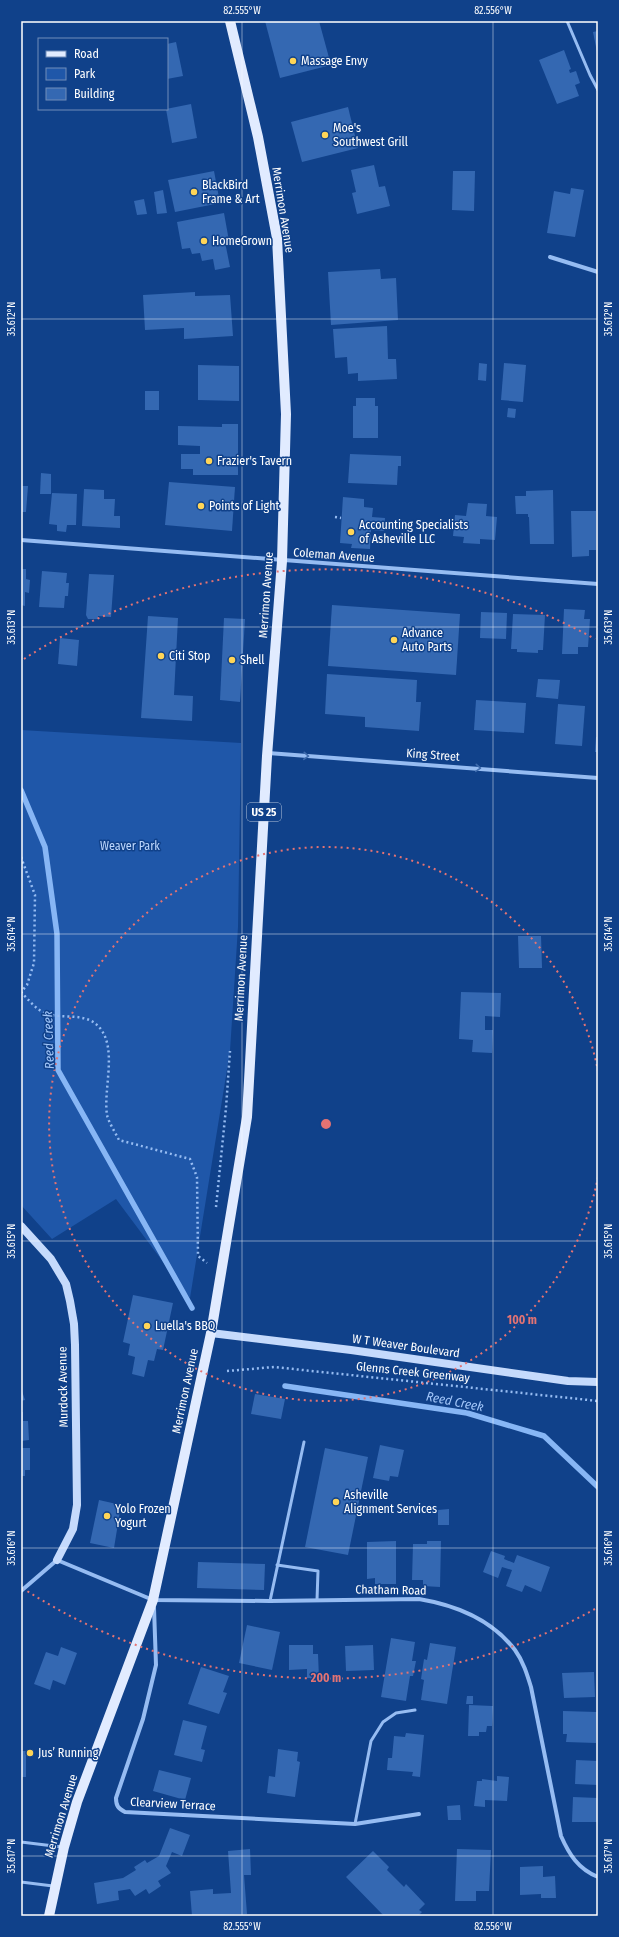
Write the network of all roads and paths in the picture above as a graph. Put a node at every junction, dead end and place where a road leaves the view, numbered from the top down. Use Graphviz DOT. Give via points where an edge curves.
graph roads {
  1 [pos="230,21"];
  2 [pos="568,21"];
  3 [pos="598,90"];
  4 [pos="550,257"];
  5 [pos="598,272"];
  6 [pos="335,517"];
  7 [pos="341,518"];
  8 [pos="21,540"];
  9 [pos="282,561"];
  10 [pos="598,584"];
  11 [pos="267,752"];
  12 [pos="598,778"];
  13 [pos="21,857"];
  14 [pos="21,992"];
  15 [pos="230,1051"];
  16 [pos="215,1212"];
  17 [pos="21,1226"];
  18 [pos="208,1256"];
  19 [pos="211,1333"];
  20 [pos="227,1371"];
  21 [pos="598,1382"];
  22 [pos="598,1401"];
  23 [pos="304,1442"];
  24 [pos="57,1560"];
  25 [pos="277,1565"];
  26 [pos="21,1591"];
  27 [pos="153,1600"];
  28 [pos="317,1600"];
  29 [pos="270,1601"];
  30 [pos="415,1710"];
  31 [pos="419,1814"];
  32 [pos="355,1824"];
  33 [pos="21,1842"];
  34 [pos="64,1847"];
  35 [pos="598,1877"];
  36 [pos="21,1882"];
  37 [pos="55,1886"];
  38 [pos="49,1916"];
  1 -- 9 [label="main road, Merrimon Avenue / US 25" via="258,137 277,238 286,414"];
  2 -- 3 [label="lane"];
  4 -- 5 [label="street"];
  6 -- 7 [label="path"];
  8 -- 9 [label="street, Coleman Avenue"];
  9 -- 10 [label="street, Coleman Avenue"];
  9 -- 11 [label="main road, Merrimon Avenue / US 25"];
  11 -- 12 [label="street, King Street, one-way"];
  11 -- 19 [label="main road, Merrimon Avenue / US 25" via="246,1117"];
  13 -- 14 [label="path" via="35,894 34,963 27,985"];
  14 -- 18 [label="path" via="46,1014 71,1016 99,1027 108,1043 107,1115 118,1140 190,1158 197,1177 198,1256 207,1263"];
  15 -- 16 [label="path" via="226,1116"];
  17 -- 24 [label="main road, Murdock Avenue" via="50,1259 66,1284 74,1324 77,1505 73,1529"];
  19 -- 21 [label="main road, W T Weaver Boulevard" via="568,1381"];
  19 -- 27 [label="main road, Merrimon Avenue / US 25"];
  20 -- 22 [label="path, Glenns Creek Greenway" via="274,1367"];
  23 -- 25 [label="lane"];
  24 -- 26 [label="street"];
  24 -- 27 [label="street, Chatham Road"];
  25 -- 28 [label="lane" via="318,1571"];
  25 -- 29 [label="lane"];
  27 -- 29 [label="street, Chatham Road"];
  27 -- 32 [label="street, Clearview Terrace" via="156,1665 143,1719 116,1798 119,1809 124,1812"];
  27 -- 34 [label="main road, Merrimon Avenue / US 25" via="77,1802"];
  28 -- 29 [label="street, Chatham Road"];
  28 -- 35 [label="street, Chatham Road" via="419,1599 438,1602 481,1620 502,1637 515,1650 531,1687 561,1836 579,1866"];
  30 -- 32 [label="lane" via="396,1713 383,1722 371,1741"];
  31 -- 32 [label="street, Clearview Terrace"];
  33 -- 34 [label="lane"];
  34 -- 37 [label="main road, Merrimon Avenue / US 25"];
  36 -- 37 [label="lane"];
  37 -- 38 [label="main road, Merrimon Avenue / US 25"];
}
